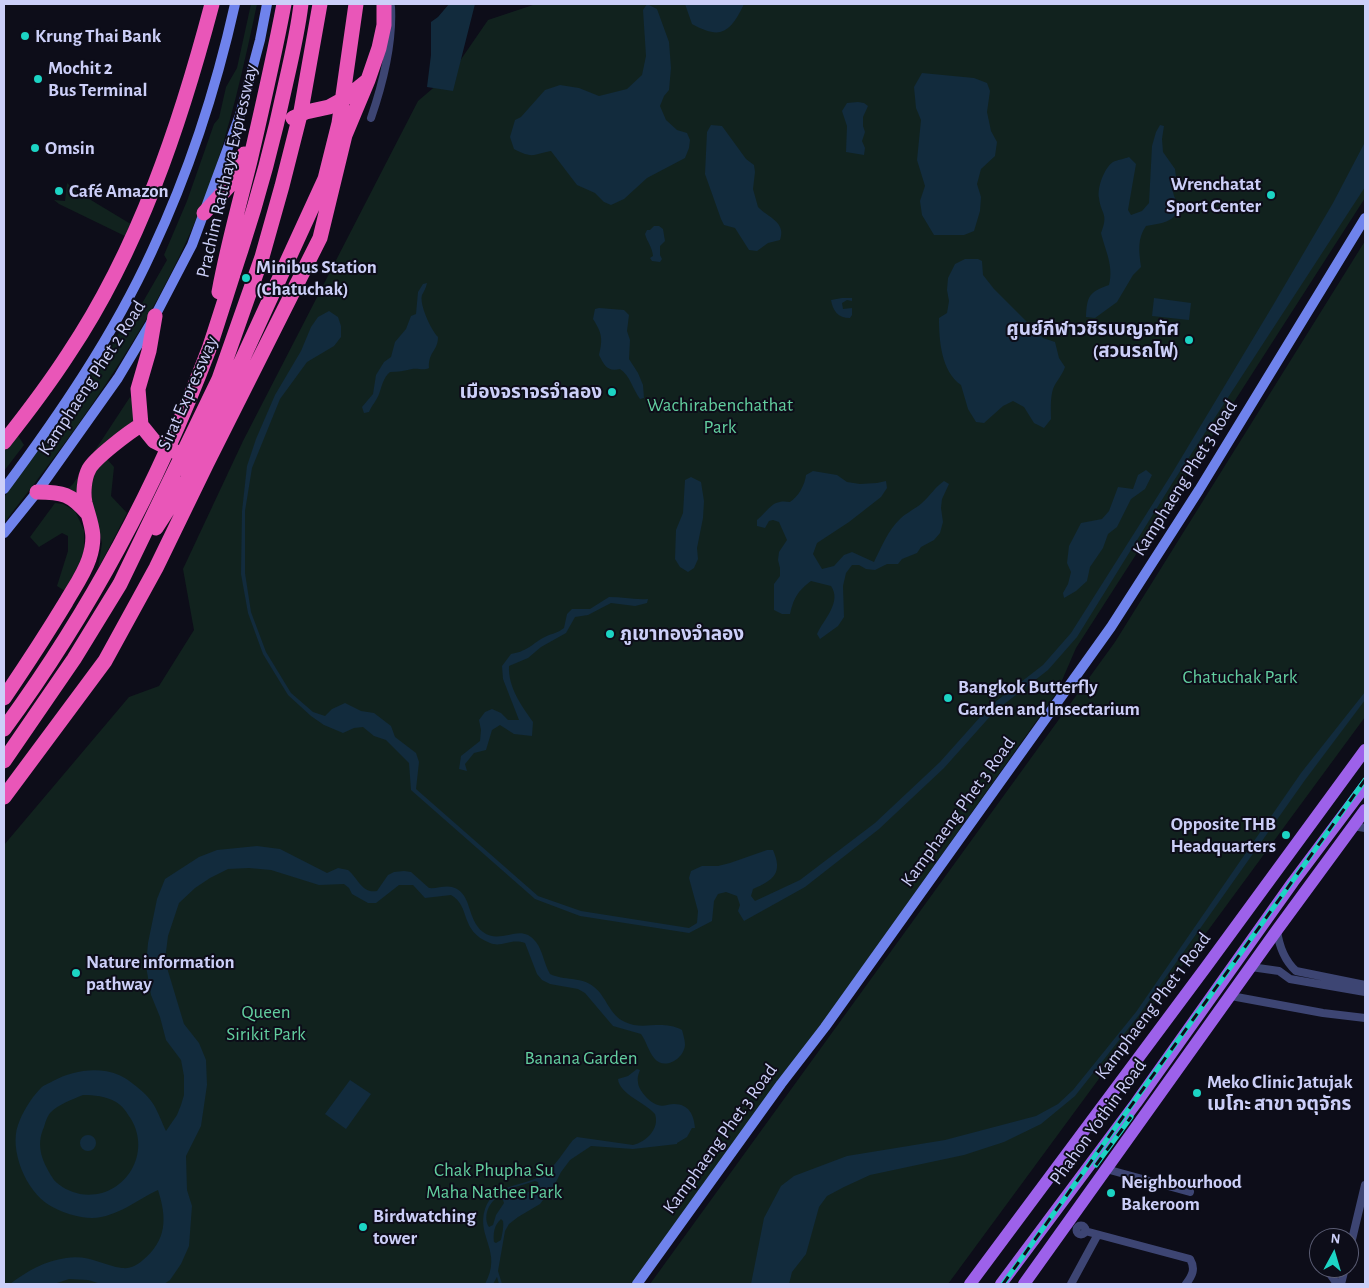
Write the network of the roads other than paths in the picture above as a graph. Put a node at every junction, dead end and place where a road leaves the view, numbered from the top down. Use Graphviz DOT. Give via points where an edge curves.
graph roads {
  1 [pos="212,4"];
  2 [pos="234,4"];
  3 [pos="267,4"];
  4 [pos="284,4"];
  5 [pos="301,4"];
  6 [pos="320,4"];
  7 [pos="356,4"];
  8 [pos="384,4"];
  9 [pos="391,4"];
  10 [pos="368,80"];
  11 [pos="371,118"];
  12 [pos="204,213"];
  13 [pos="1365,218"];
  14 [pos="155,316"];
  15 [pos="209,348"];
  16 [pos="141,425"];
  17 [pos="4,442"];
  18 [pos="207,463"];
  19 [pos="4,489"];
  20 [pos="37,492"];
  21 [pos="89,515"];
  22 [pos="4,533"];
  23 [pos="120,584"];
  24 [pos="4,698"];
  25 [pos="4,729"];
  26 [pos="1365,750"];
  27 [pos="4,761"];
  28 [pos="1365,786"];
  29 [pos="4,797"];
  30 [pos="1365,810"];
  31 [pos="1359,827"];
  32 [pos="1277,930"];
  33 [pos="1288,962"];
  34 [pos="1251,967"];
  35 [pos="1279,972"];
  36 [pos="1365,985"];
  37 [pos="1365,992"];
  38 [pos="1231,996"];
  39 [pos="1365,1018"];
  40 [pos="1165,1062"];
  41 [pos="1155,1102"];
  42 [pos="1106,1169"];
  43 [pos="1365,1186"];
  44 [pos="1190,1192"];
  45 [pos="1073,1224"];
  46 [pos="1355,1228"];
  47 [pos="1097,1236"];
  48 [pos="637,1284"];
  49 [pos="970,1284"];
  50 [pos="1001,1284"];
  51 [pos="1024,1284"];
  52 [pos="1071,1284"];
  53 [pos="1186,1284"];
  1 -- 17 [label="highway" via="178,121 127,248 70,352"];
  2 -- 19 [label="street, Kamphaeng Phet 2 Road" via="215,83 194,148 152,252 91,361"];
  3 -- 12 [label="street, Kamphaeng Phet 2 Road" via="240,115"];
  4 -- 15 [label="highway, Prachim Ratthaya Expressway" via="232,225"];
  5 -- 15 [label="highway, Sirat Expressway" via="280,111 257,199"];
  6 -- 23 [label="highway, Sirat Expressway" via="301,111 262,257 219,379"];
  7 -- 23 [label="highway" via="339,123 325,179 187,480"];
  8 -- 10 [label="highway" via="384,25"];
  9 -- 11 [label="street" via="390,40"];
  10 -- 12 [label="highway" via="329,107 298,116 253,139 230,185"];
  10 -- 18 [label="highway" via="344,135 320,238"];
  12 -- 14 [label="street, Kamphaeng Phet 2 Road" via="192,245"];
  13 -- 48 [label="street, Kamphaeng Phet 3 Road" via="1199,490 1094,652"];
  14 -- 16 [label="highway" via="138,389"];
  14 -- 20 [label="street, Kamphaeng Phet 2 Road" via="118,378"];
  15 -- 25 [label="highway, Sirat Expressway" via="172,437 120,544 84,609"];
  16 -- 18 [label="highway" via="154,441 193,461"];
  16 -- 21 [label="highway" via="89,469 85,500"];
  18 -- 29 [label="highway" via="156,568 105,662"];
  20 -- 21 [label="highway" via="57,492 70,497"];
  20 -- 22 [label="street, Kamphaeng Phet 2 Road"];
  21 -- 24 [label="highway" via="93,526 89,559 42,643"];
  23 -- 27 [label="highway, Sirat Expressway" via="74,659"];
  26 -- 49 [label="main road, Kamphaeng Phet 1 Road"];
  28 -- 40 [label="main road, Phahon Yothin Road"];
  30 -- 31 [label="main road, Phahon Yothin Road"];
  31 -- 32 [label="main road, Phahon Yothin Road"];
  32 -- 33 [label="street" via="1278,942"];
  32 -- 34 [label="main road, Phahon Yothin Road"];
  33 -- 35 [label="street" via="1286,970"];
  33 -- 36 [label="street" via="1296,971"];
  34 -- 35 [label="street"];
  34 -- 38 [label="main road, Phahon Yothin Road"];
  35 -- 37 [label="street" via="1290,978"];
  38 -- 39 [label="street"];
  38 -- 41 [label="main road, Phahon Yothin Road"];
  40 -- 41 [label="main road"];
  40 -- 50 [label="main road, Phahon Yothin Road"];
  41 -- 42 [label="main road, Phahon Yothin Road"];
  42 -- 44 [label="street"];
  42 -- 45 [label="main road, Phahon Yothin Road"];
  43 -- 46 [label="street"];
  45 -- 47 [label="street" via="1079,1233 1086,1231"];
  45 -- 51 [label="main road, Phahon Yothin Road"];
  47 -- 52 [label="street"];
  47 -- 53 [label="street" via="1190,1259 1194,1270"];
}
